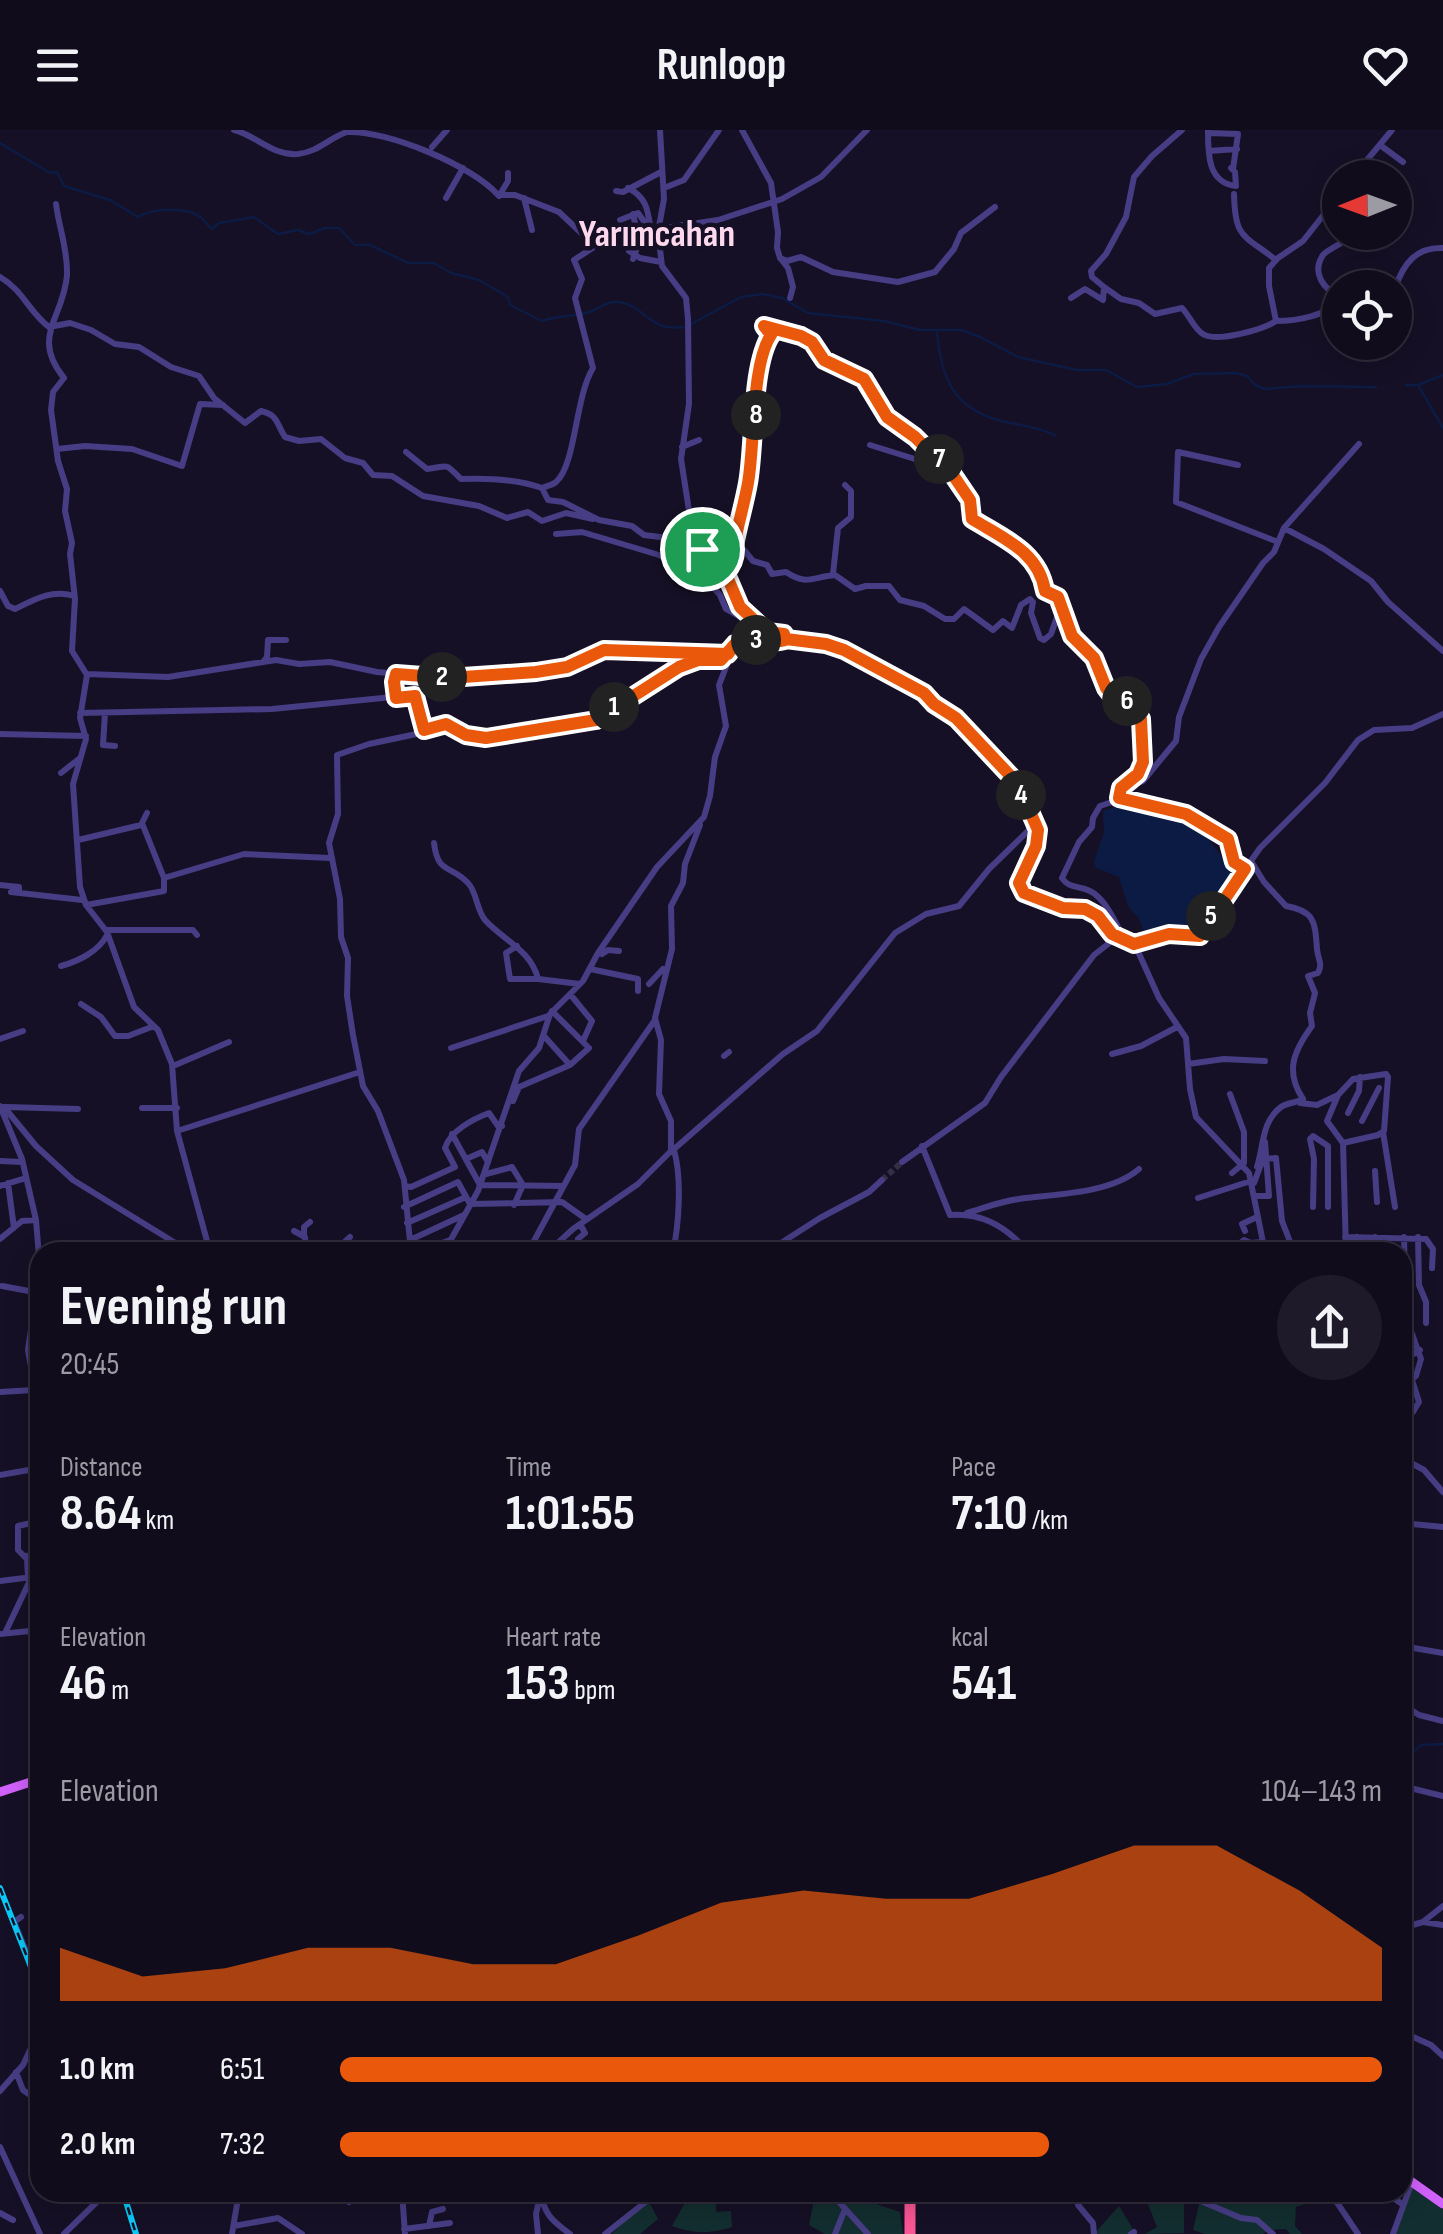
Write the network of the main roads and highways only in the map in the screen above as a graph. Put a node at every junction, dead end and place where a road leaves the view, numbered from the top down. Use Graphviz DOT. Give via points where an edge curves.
graph roads {
  1 [pos="30,1784"];
  2 [pos="0,1794"];
  3 [pos="1412,2185"];
  4 [pos="912,2202"];
  5 [pos="1443,2207"];
  6 [pos="912,2234"];
  1 -- 2 [label="main road"];
  3 -- 5 [label="main road"];
  4 -- 6 [label="highway"];
}
